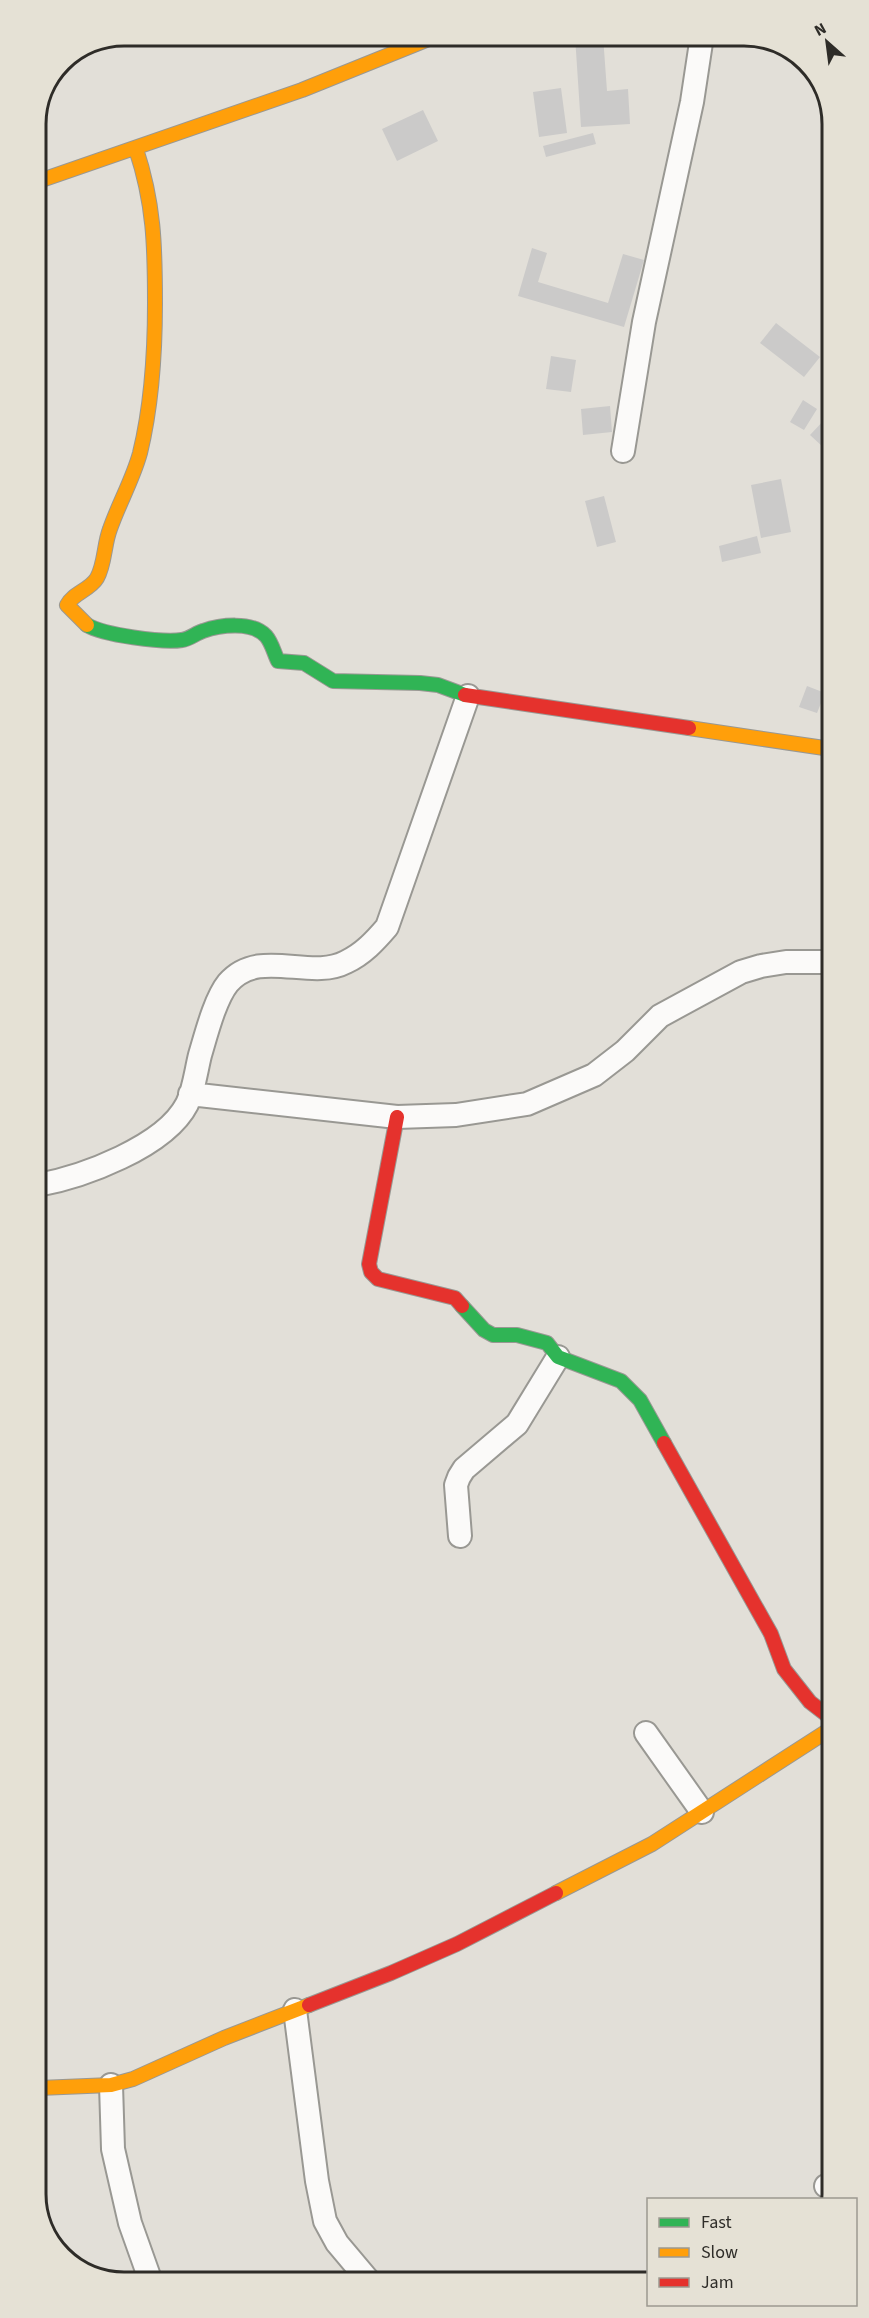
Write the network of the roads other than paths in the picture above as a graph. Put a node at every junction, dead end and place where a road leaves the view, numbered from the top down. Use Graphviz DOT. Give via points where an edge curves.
graph roads {
  1 [pos="409,47"];
  2 [pos="700,47"];
  3 [pos="136,149"];
  4 [pos="47,179"];
  5 [pos="623,451"];
  6 [pos="468,696"];
  7 [pos="822,748"];
  8 [pos="822,962"];
  9 [pos="189,1094"];
  10 [pos="397,1117"];
  11 [pos="47,1183"];
  12 [pos="558,1357"];
  13 [pos="460,1536"];
  14 [pos="822,1712"];
  15 [pos="646,1733"];
  16 [pos="822,1734"];
  17 [pos="702,1812"];
  18 [pos="295,2010"];
  19 [pos="111,2085"];
  20 [pos="47,2088"];
  21 [pos="147,2271"];
  22 [pos="361,2271"];
  1 -- 3 [label="street"];
  2 -- 5 [label="street" via="644,322"];
  3 -- 4 [label="street"];
  3 -- 6 [label="street" via="152,210 155,358 140,452 109,531 98,578 69,601 69,608 97,630 167,640 185,639 214,629 253,629 268,638 278,661 304,663 333,681 420,683"];
  6 -- 7 [label="street"];
  6 -- 9 [label="street" via="387,927 372,946 345,963 322,969 270,965 245,971 229,983 207,1033"];
  8 -- 10 [label="street" via="786,962 741,972 660,1016 594,1075 527,1104 456,1115"];
  9 -- 10 [label="street"];
  9 -- 11 [label="street" via="187,1104 172,1122 137,1150"];
  10 -- 12 [label="street" via="369,1263 371,1272 378,1279 455,1298 484,1330 493,1335 517,1335 547,1343"];
  12 -- 13 [label="street" via="517,1424 459,1477 456,1485"];
  12 -- 14 [label="street" via="621,1381 640,1400 771,1635 780,1662"];
  15 -- 17 [label="street"];
  16 -- 17 [label="street"];
  17 -- 18 [label="street" via="652,1844 457,1944"];
  18 -- 19 [label="street" via="148,2074"];
  18 -- 22 [label="street" via="325,2221"];
  19 -- 20 [label="street"];
  19 -- 21 [label="street" via="113,2149 130,2223"];
}
